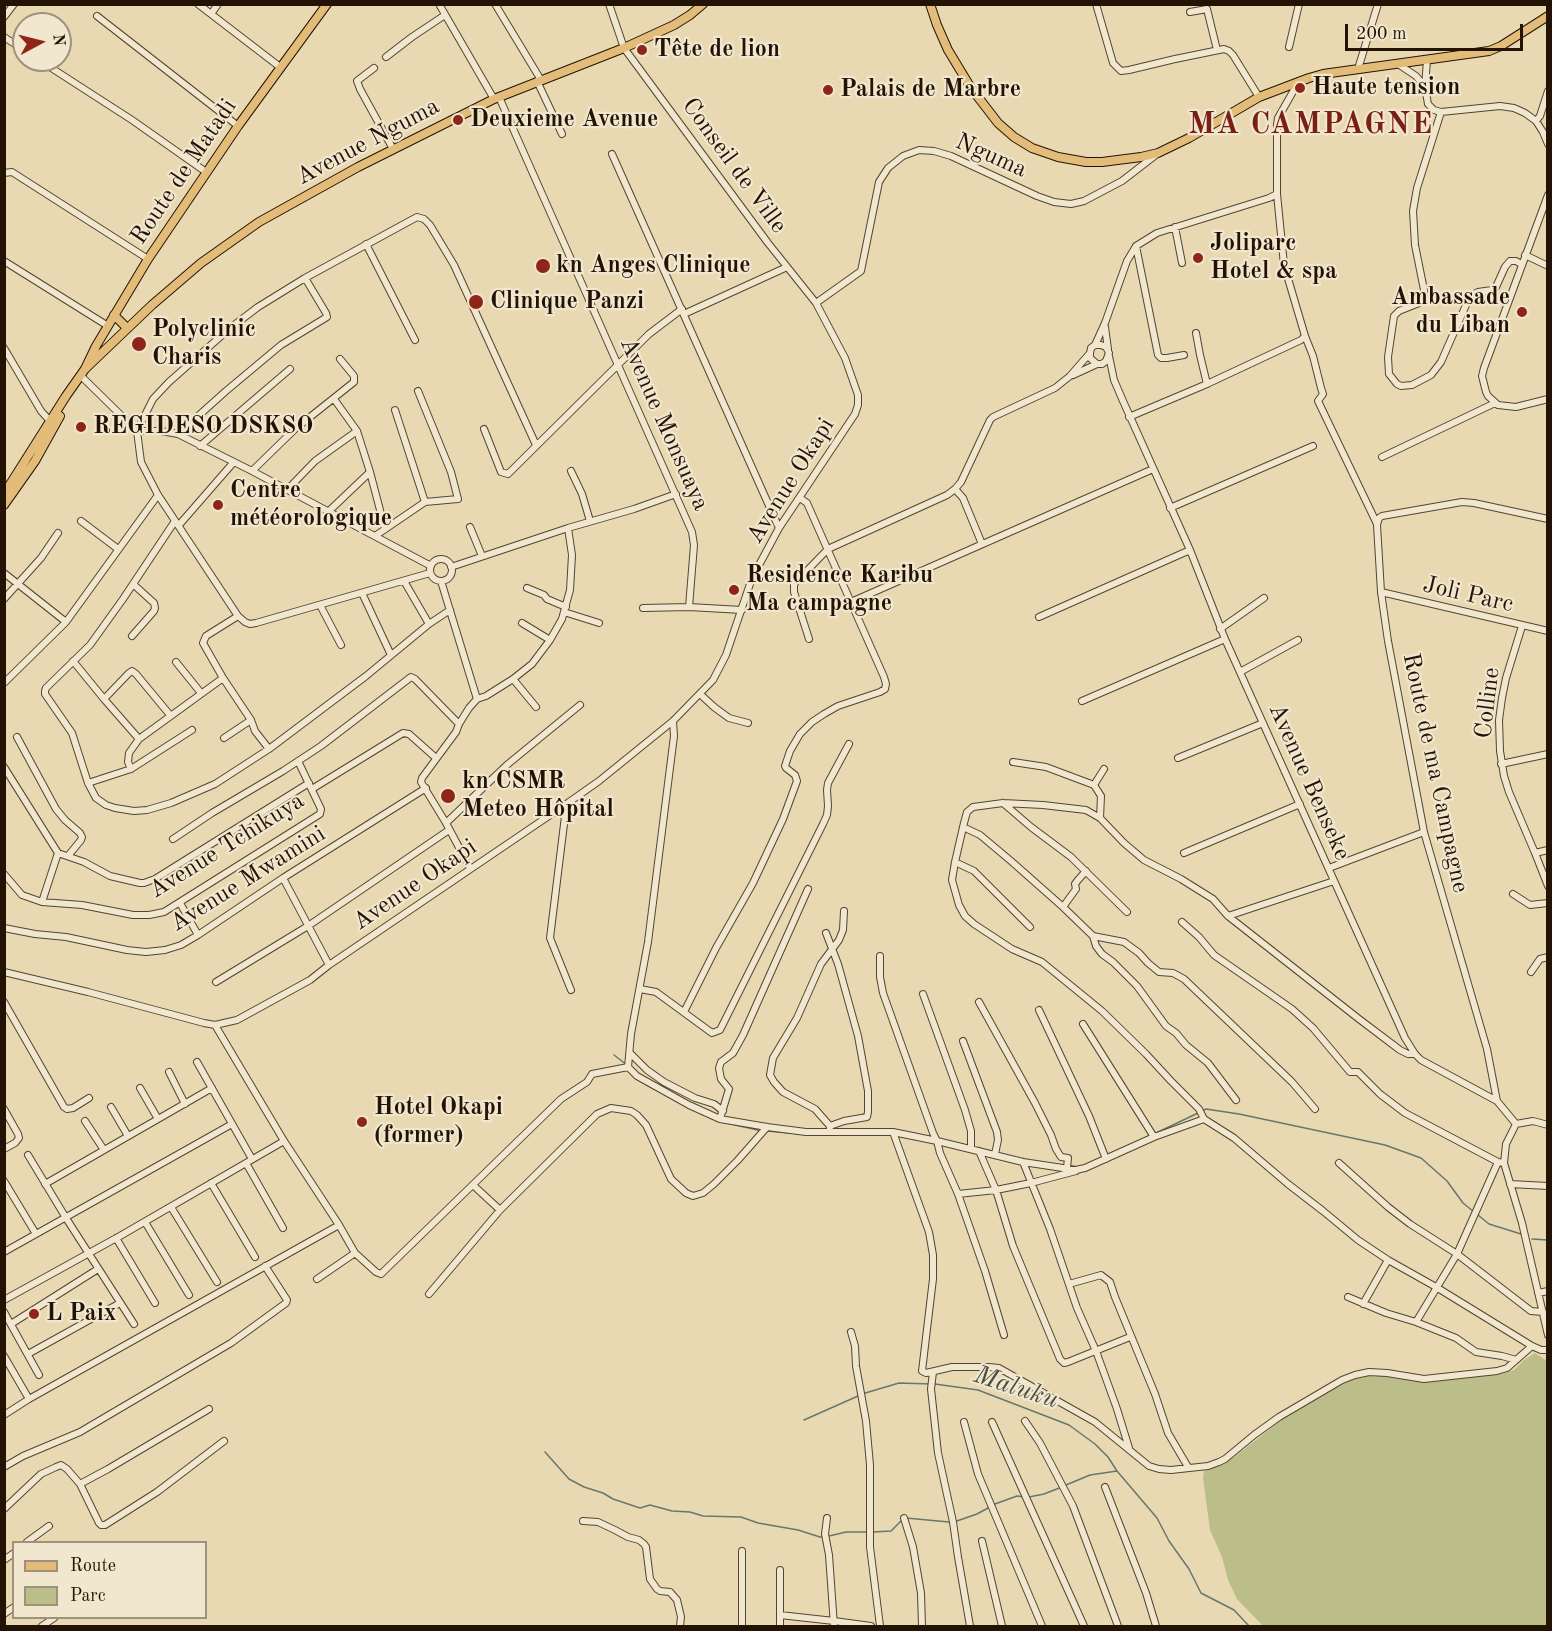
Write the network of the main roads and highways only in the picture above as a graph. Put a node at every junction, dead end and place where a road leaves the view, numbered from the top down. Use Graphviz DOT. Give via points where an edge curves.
graph roads {
  1 [pos="327,4"];
  2 [pos="703,4"];
  3 [pos="930,4"];
  4 [pos="1548,16"];
  5 [pos="114,315"];
  6 [pos="127,328"];
  7 [pos="81,375"];
  8 [pos="20,478"];
  9 [pos="6,490"];
  10 [pos="4,505"];
  1 -- 5 [label="main road, Route de Matadi" via="206,172"];
  2 -- 6 [label="main road, Avenue Nguma" via="674,25 624,48 496,98 259,222 201,263"];
  3 -- 4 [label="main road" via="948,50 998,123 1032,148 1086,162 1158,153 1259,98 1323,74 1489,51"];
  5 -- 6 [label="main road"];
  5 -- 7 [label="main road, Route de Matadi"];
  6 -- 7 [label="main road, Avenue Nguma"];
  7 -- 8 [label="main road, Route de Matadi" via="50,421"];
  7 -- 8 [label="main road, Route de Matadi" via="35,461"];
  8 -- 9 [label="main road, Route de Matadi"];
  8 -- 10 [label="main road, Route de Matadi"];
}
